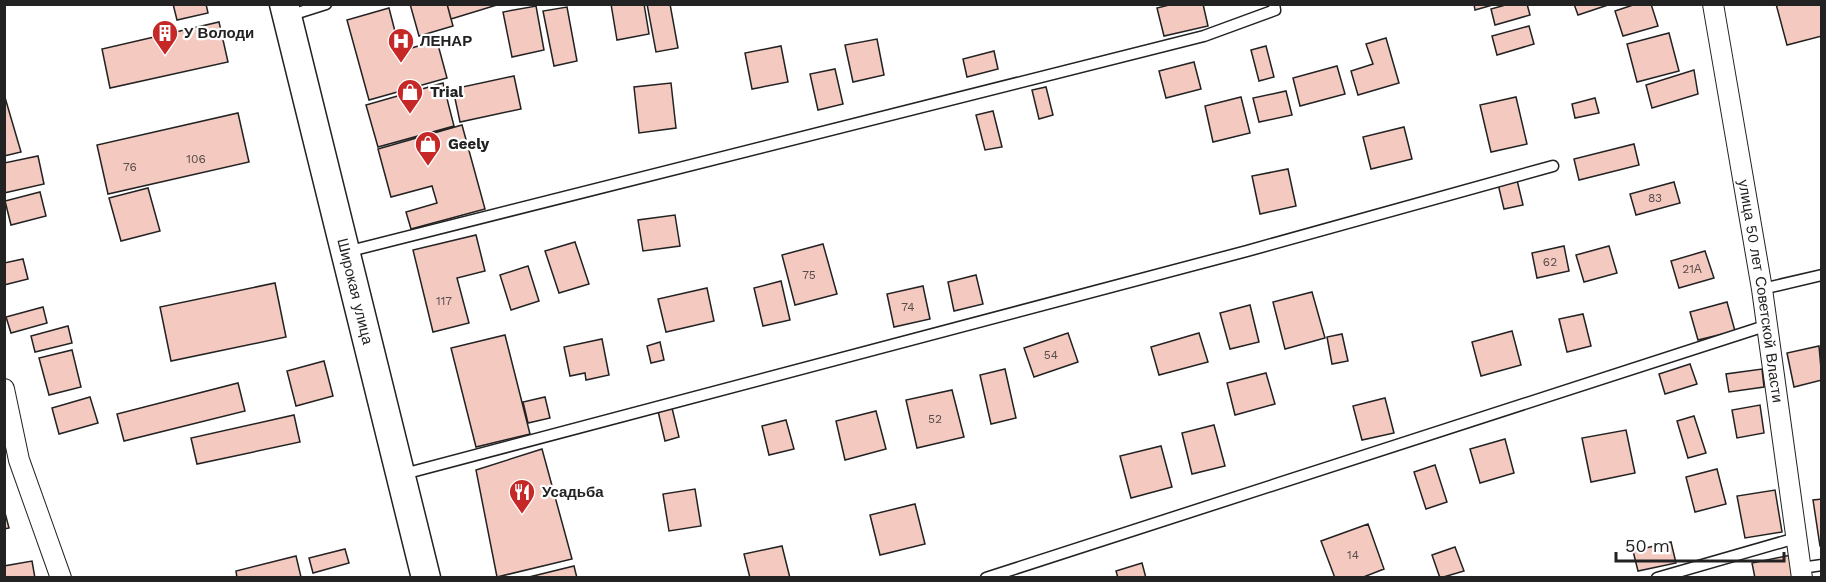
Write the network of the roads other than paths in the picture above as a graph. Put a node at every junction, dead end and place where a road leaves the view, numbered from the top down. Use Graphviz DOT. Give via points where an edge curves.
graph roads {
  1 [pos="326,4"];
  2 [pos="1274,4"];
  3 [pos="1713,4"];
  4 [pos="286,10"];
  5 [pos="1553,166"];
  6 [pos="345,252"];
  7 [pos="1821,275"];
  8 [pos="1762,289"];
  9 [pos="1766,326"];
  10 [pos="4,389"];
  11 [pos="400,475"];
  12 [pos="1796,538"];
  13 [pos="1821,565"];
  14 [pos="1801,573"];
  15 [pos="61,578"];
  16 [pos="426,578"];
  17 [pos="986,578"];
  18 [pos="1657,578"];
  1 -- 4 [label="lane"];
  2 -- 6 [label="lane" via="1275,10 1204,36"];
  3 -- 8 [label="street, улица 50 лет Советской Власти"];
  4 -- 6 [label="main road, Широкая улица"];
  5 -- 11 [label="lane" via="1247,252"];
  6 -- 11 [label="main road, Широкая улица"];
  7 -- 8 [label="lane"];
  8 -- 9 [label="street, улица 50 лет Советской Власти"];
  9 -- 12 [label="street, улица 50 лет Советской Власти"];
  9 -- 17 [label="lane"];
  10 -- 15 [label="street" via="19,460"];
  11 -- 16 [label="main road, Широкая улица"];
  12 -- 14 [label="street, улица 50 лет Советской Власти"];
  12 -- 18 [label="lane"];
  13 -- 14 [label="lane"];
}
